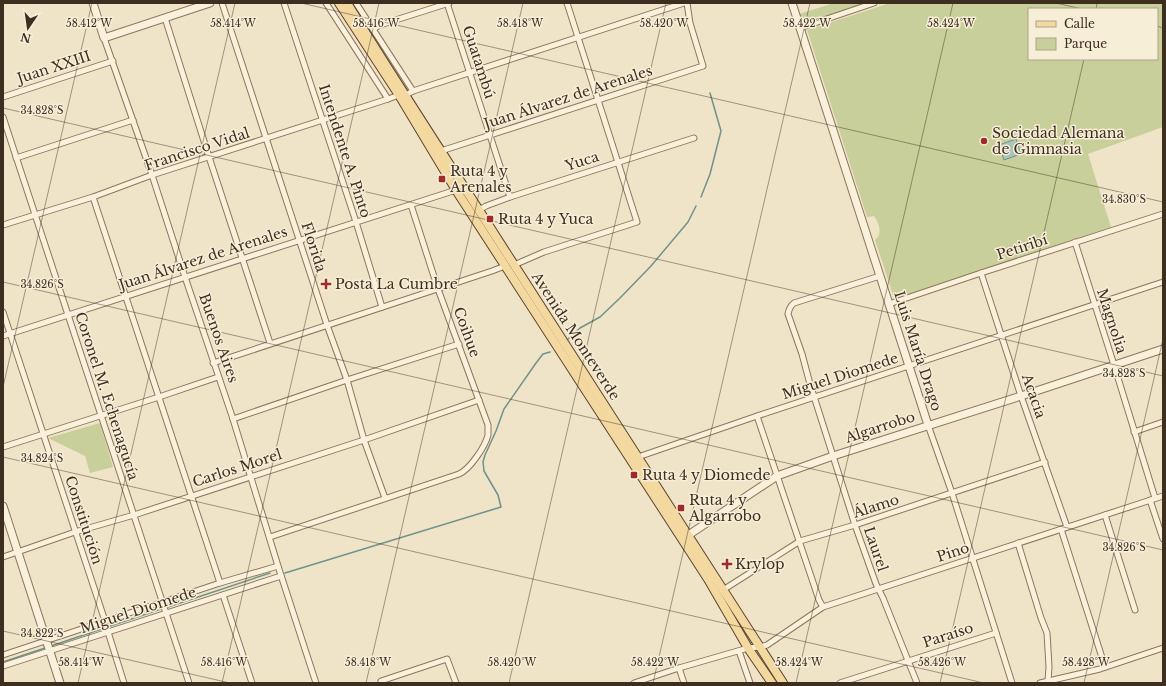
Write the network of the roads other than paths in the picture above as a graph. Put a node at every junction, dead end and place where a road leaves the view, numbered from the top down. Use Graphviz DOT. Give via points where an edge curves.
graph roads {
  1 [pos="93,3"];
  2 [pos="210,3"];
  3 [pos="222,3"];
  4 [pos="284,3"];
  5 [pos="326,3"];
  6 [pos="339,3"];
  7 [pos="347,3"];
  8 [pos="352,3"];
  9 [pos="356,3"];
  10 [pos="448,3"];
  11 [pos="567,3"];
  12 [pos="686,3"];
  13 [pos="792,3"];
  14 [pos="874,3"];
  15 [pos="165,18"];
  16 [pos="359,22"];
  17 [pos="800,28"];
  18 [pos="373,29"];
  19 [pos="104,38"];
  20 [pos="578,38"];
  21 [pos="113,61"];
  22 [pos="469,72"];
  23 [pos="406,94"];
  24 [pos="3,97"];
  25 [pos="388,99"];
  26 [pos="598,99"];
  27 [pos="3,117"];
  28 [pos="133,120"];
  29 [pos="322,120"];
  30 [pos="491,135"];
  31 [pos="694,138"];
  32 [pos="266,139"];
  33 [pos="441,151"];
  34 [pos="209,157"];
  35 [pos="16,158"];
  36 [pos="618,162"];
  37 [pos="152,175"];
  38 [pos="456,190"];
  39 [pos="93,197"];
  40 [pos="510,197"];
  41 [pos="411,205"];
  42 [pos="479,210"];
  43 [pos="34,214"];
  44 [pos="1163,214"];
  45 [pos="356,222"];
  46 [pos="3,225"];
  47 [pos="300,240"];
  48 [pos="1075,242"];
  49 [pos="243,258"];
  50 [pos="514,265"];
  51 [pos="505,266"];
  52 [pos="980,273"];
  53 [pos="880,276"];
  54 [pos="185,277"];
  55 [pos="1163,282"];
  56 [pos="438,289"];
  57 [pos="125,296"];
  58 [pos="889,304"];
  59 [pos="1094,305"];
  60 [pos="382,307"];
  61 [pos="3,312"];
  62 [pos="69,314"];
  63 [pos="327,325"];
  64 [pos="10,333"];
  65 [pos="1001,334"];
  66 [pos="3,336"];
  67 [pos="270,343"];
  68 [pos="459,344"];
  69 [pos="1163,349"];
  70 [pos="213,363"];
  71 [pos="1114,365"];
  72 [pos="909,366"];
  73 [pos="218,377"];
  74 [pos="347,380"];
  75 [pos="1021,396"];
  76 [pos="159,397"];
  77 [pos="814,397"];
  78 [pos="479,400"];
  79 [pos="101,416"];
  80 [pos="757,416"];
  81 [pos="233,419"];
  82 [pos="1163,422"];
  83 [pos="928,425"];
  84 [pos="1134,432"];
  85 [pos="44,435"];
  86 [pos="364,440"];
  87 [pos="3,447"];
  88 [pos="833,456"];
  89 [pos="638,457"];
  90 [pos="1045,462"];
  91 [pos="250,476"];
  92 [pos="777,476"];
  93 [pos="952,493"];
  94 [pos="191,496"];
  95 [pos="1163,496"];
  96 [pos="385,498"];
  97 [pos="1152,499"];
  98 [pos="3,506"];
  99 [pos="1105,514"];
  100 [pos="134,515"];
  101 [pos="855,525"];
  102 [pos="1064,528"];
  103 [pos="75,532"];
  104 [pos="687,536"];
  105 [pos="270,537"];
  106 [pos="1163,539"];
  107 [pos="800,541"];
  108 [pos="1018,543"];
  109 [pos="18,553"];
  110 [pos="3,557"];
  111 [pos="972,558"];
  112 [pos="278,566"];
  113 [pos="281,576"];
  114 [pos="220,584"];
  115 [pos="878,589"];
  116 [pos="723,590"];
  117 [pos="223,595"];
  118 [pos="162,602"];
  119 [pos="823,607"];
  120 [pos="1135,610"];
  121 [pos="166,614"];
  122 [pos="105,621"];
  123 [pos="108,632"];
  124 [pos="996,633"];
  125 [pos="46,641"];
  126 [pos="760,647"];
  127 [pos="748,648"];
  128 [pos="1163,648"];
  129 [pos="50,651"];
  130 [pos="739,651"];
  131 [pos="3,655"];
  132 [pos="909,660"];
  133 [pos="3,666"];
  134 [pos="1105,667"];
  135 [pos="679,668"];
  136 [pos="381,681"];
  137 [pos="1048,681"];
  138 [pos="60,683"];
  139 [pos="124,683"];
  140 [pos="188,683"];
  141 [pos="252,683"];
  142 [pos="316,683"];
  143 [pos="456,683"];
  144 [pos="634,683"];
  145 [pos="684,683"];
  146 [pos="750,683"];
  147 [pos="772,683"];
  148 [pos="783,683"];
  149 [pos="840,683"];
  150 [pos="917,683"];
  151 [pos="1012,683"];
  152 [pos="1040,683"];
  1 -- 19 [label="street, Buenos Aires"];
  2 -- 15 [label="street, Juan XXIII"];
  3 -- 32 [label="street, Florida"];
  4 -- 29 [label="street, Intendente A. Pinto"];
  5 -- 25 [label="street"];
  6 -- 23 [label="main road, Avenida Monteverde"];
  7 -- 16 [label="main road, Avenida Monteverde"];
  8 -- 16 [label="main road"];
  9 -- 18 [label="street"];
  10 -- 18 [label="street"];
  10 -- 22 [label="street, Guatambú"];
  11 -- 20 [label="street"];
  12 -- 20 [label="street, Francisco Vidal"];
  12 -- 26 [label="street, Juan Álvarez de Arenales" via="703,66"];
  13 -- 17 [label="street, Luis María Drago"];
  14 -- 17 [label="street"];
  15 -- 19 [label="street, Juan XXIII"];
  15 -- 34 [label="street"];
  16 -- 23 [label="main road, Avenida Monteverde"];
  17 -- 53 [label="street, Luis María Drago"];
  18 -- 23 [label="street"];
  19 -- 21 [label="street, Buenos Aires"];
  20 -- 22 [label="street, Francisco Vidal"];
  20 -- 26 [label="street"];
  21 -- 24 [label="street, Juan XXIII"];
  21 -- 28 [label="street, Buenos Aires"];
  22 -- 23 [label="street, Francisco Vidal"];
  22 -- 30 [label="street, Guatambú"];
  23 -- 25 [label="street, Francisco Vidal"];
  23 -- 33 [label="main road, Avenida Monteverde"];
  23 -- 38 [label="main road, Avenida Monteverde"];
  25 -- 29 [label="street, Francisco Vidal"];
  26 -- 30 [label="street, Juan Álvarez de Arenales"];
  26 -- 36 [label="street"];
  27 -- 35 [label="street, Coronel M. Echenagucía"];
  28 -- 35 [label="street"];
  28 -- 37 [label="street, Buenos Aires"];
  29 -- 32 [label="street, Francisco Vidal"];
  29 -- 45 [label="street, Intendente A. Pinto"];
  30 -- 33 [label="street, Juan Álvarez de Arenales"];
  30 -- 40 [label="street, Guatambú"];
  31 -- 36 [label="street, Yuca"];
  32 -- 34 [label="street, Francisco Vidal"];
  32 -- 47 [label="street, Florida"];
  33 -- 42 [label="main road, Avenida Monteverde"];
  34 -- 37 [label="street, Francisco Vidal"];
  34 -- 49 [label="street"];
  35 -- 43 [label="street, Coronel M. Echenagucía"];
  36 -- 40 [label="street, Yuca"];
  36 -- 50 [label="street" via="638,222 544,252"];
  37 -- 39 [label="street, Francisco Vidal"];
  37 -- 54 [label="street, Buenos Aires"];
  38 -- 41 [label="street, Juan Álvarez de Arenales"];
  38 -- 51 [label="main road, Avenida Monteverde"];
  39 -- 43 [label="street, Francisco Vidal"];
  39 -- 57 [label="street"];
  40 -- 42 [label="street, Yuca"];
  41 -- 45 [label="street, Juan Álvarez de Arenales"];
  41 -- 56 [label="street, Coihue"];
  42 -- 50 [label="main road, Avenida Monteverde"];
  43 -- 46 [label="street, Francisco Vidal"];
  43 -- 62 [label="street, Coronel M. Echenagucía"];
  44 -- 48 [label="street, Petiribí"];
  45 -- 47 [label="street, Juan Álvarez de Arenales"];
  45 -- 60 [label="street, Intendente A. Pinto"];
  47 -- 49 [label="street, Juan Álvarez de Arenales"];
  47 -- 63 [label="street, Florida"];
  48 -- 52 [label="street, Petiribí"];
  48 -- 59 [label="street, Magnolia"];
  49 -- 54 [label="street, Juan Álvarez de Arenales"];
  49 -- 67 [label="street"];
  50 -- 89 [label="main road, Avenida Monteverde"];
  51 -- 56 [label="street"];
  51 -- 127 [label="main road, Avenida Monteverde" via="708,579"];
  52 -- 58 [label="street, Petiribí"];
  52 -- 65 [label="street, Acacia"];
  53 -- 58 [label="street, Luis María Drago"];
  53 -- 77 [label="street, Laurel" via="794,303 788,310"];
  54 -- 57 [label="street, Juan Álvarez de Arenales"];
  54 -- 70 [label="street, Buenos Aires"];
  55 -- 59 [label="street, Miguel Diomede"];
  56 -- 60 [label="street"];
  56 -- 68 [label="street, Coihue"];
  57 -- 62 [label="street, Juan Álvarez de Arenales"];
  57 -- 76 [label="street"];
  58 -- 72 [label="street, Luis María Drago"];
  59 -- 65 [label="street, Miguel Diomede"];
  59 -- 71 [label="street, Magnolia"];
  60 -- 63 [label="street"];
  61 -- 64 [label="street, Constitución"];
  62 -- 64 [label="street, Juan Álvarez de Arenales"];
  62 -- 79 [label="street, Coronel M. Echenagucía"];
  63 -- 67 [label="street"];
  63 -- 74 [label="street, Florida"];
  64 -- 66 [label="street, Juan Álvarez de Arenales"];
  64 -- 85 [label="street, Constitución"];
  65 -- 72 [label="street, Miguel Diomede"];
  65 -- 75 [label="street, Acacia"];
  67 -- 70 [label="street"];
  68 -- 74 [label="street"];
  68 -- 78 [label="street, Coihue"];
  69 -- 71 [label="street, Algarrobo"];
  70 -- 73 [label="street, Buenos Aires"];
  71 -- 75 [label="street, Algarrobo"];
  71 -- 84 [label="street, Magnolia"];
  72 -- 77 [label="street, Miguel Diomede"];
  72 -- 83 [label="street, Luis María Drago"];
  73 -- 76 [label="street"];
  73 -- 81 [label="street, Buenos Aires"];
  74 -- 81 [label="street"];
  74 -- 86 [label="street, Florida"];
  75 -- 83 [label="street, Algarrobo"];
  75 -- 90 [label="street, Acacia"];
  76 -- 79 [label="street"];
  76 -- 94 [label="street"];
  77 -- 80 [label="street, Miguel Diomede"];
  77 -- 88 [label="street, Laurel"];
  78 -- 86 [label="street, Carlos Morel"];
  78 -- 96 [label="street, Coihue" via="488,425 488,434 470,466 463,472"];
  79 -- 85 [label="street"];
  79 -- 100 [label="street, Coronel M. Echenagucía"];
  80 -- 89 [label="street, Miguel Diomede"];
  80 -- 92 [label="street"];
  81 -- 91 [label="street, Buenos Aires"];
  82 -- 84 [label="street"];
  83 -- 88 [label="street, Algarrobo"];
  83 -- 93 [label="street, Luis María Drago"];
  84 -- 97 [label="street, Magnolia"];
  85 -- 87 [label="street"];
  85 -- 103 [label="street, Constitución"];
  86 -- 91 [label="street, Carlos Morel"];
  86 -- 96 [label="street, Florida"];
  88 -- 92 [label="street, Algarrobo"];
  88 -- 101 [label="street, Laurel"];
  89 -- 104 [label="main road, Avenida Monteverde"];
  90 -- 93 [label="street, Álamo"];
  90 -- 102 [label="street, Acacia"];
  91 -- 94 [label="street, Carlos Morel"];
  91 -- 105 [label="street, Buenos Aires"];
  92 -- 104 [label="street, Algarrobo"];
  92 -- 107 [label="street"];
  93 -- 101 [label="street, Álamo"];
  93 -- 111 [label="street, Luis María Drago"];
  94 -- 100 [label="street, Carlos Morel"];
  94 -- 114 [label="street"];
  95 -- 97 [label="street, Pino"];
  96 -- 105 [label="street"];
  97 -- 99 [label="street, Pino"];
  97 -- 106 [label="street, Magnolia"];
  98 -- 109 [label="street"];
  99 -- 102 [label="street, Pino"];
  99 -- 120 [label="street"];
  100 -- 103 [label="street, Carlos Morel"];
  100 -- 118 [label="street, Coronel M. Echenagucía"];
  101 -- 107 [label="street, Álamo"];
  101 -- 115 [label="street, Laurel"];
  102 -- 108 [label="street, Pino"];
  102 -- 134 [label="street, Acacia"];
  103 -- 109 [label="street, Carlos Morel"];
  103 -- 122 [label="street, Constitución"];
  104 -- 116 [label="main road, Avenida Monteverde"];
  105 -- 112 [label="street, Buenos Aires"];
  107 -- 116 [label="street, Álamo"];
  107 -- 119 [label="street"];
  108 -- 111 [label="street, Pino"];
  108 -- 137 [label="street" via="1047,632 1050,667"];
  109 -- 110 [label="street, Carlos Morel"];
  109 -- 125 [label="street"];
  111 -- 115 [label="street, Pino"];
  111 -- 124 [label="street, Luis María Drago"];
  112 -- 113 [label="street, Buenos Aires"];
  112 -- 114 [label="street, Miguel Diomede"];
  113 -- 117 [label="street, Miguel Diomede"];
  113 -- 142 [label="street, Buenos Aires"];
  114 -- 118 [label="street, Miguel Diomede"];
  115 -- 119 [label="street, Pino"];
  115 -- 132 [label="street, Laurel"];
  116 -- 126 [label="main road, Avenida Monteverde"];
  117 -- 121 [label="street, Miguel Diomede"];
  117 -- 141 [label="street"];
  118 -- 121 [label="street, Coronel M. Echenagucía"];
  118 -- 122 [label="street, Miguel Diomede"];
  119 -- 126 [label="street, Pino" via="768,645"];
  121 -- 123 [label="street, Miguel Diomede"];
  121 -- 140 [label="street, Coronel M. Echenagucía"];
  122 -- 125 [label="street, Miguel Diomede"];
  123 -- 129 [label="street, Miguel Diomede"];
  123 -- 139 [label="street"];
  124 -- 132 [label="street, Paraíso"];
  124 -- 151 [label="street, Luis María Drago"];
  125 -- 129 [label="street"];
  125 -- 131 [label="street, Miguel Diomede"];
  126 -- 127 [label="street"];
  126 -- 148 [label="main road, Avenida Monteverde"];
  127 -- 130 [label="street"];
  127 -- 147 [label="main road, Avenida Monteverde"];
  128 -- 134 [label="street"];
  129 -- 133 [label="street, Miguel Diomede"];
  129 -- 138 [label="street"];
  130 -- 135 [label="street"];
  130 -- 146 [label="street"];
  132 -- 149 [label="street, Paraíso"];
  132 -- 150 [label="street, Laurel"];
  134 -- 137 [label="street"];
  135 -- 144 [label="street"];
  135 -- 145 [label="street"];
  136 -- 143 [label="street" via="447,659"];
  137 -- 152 [label="street"];
}
